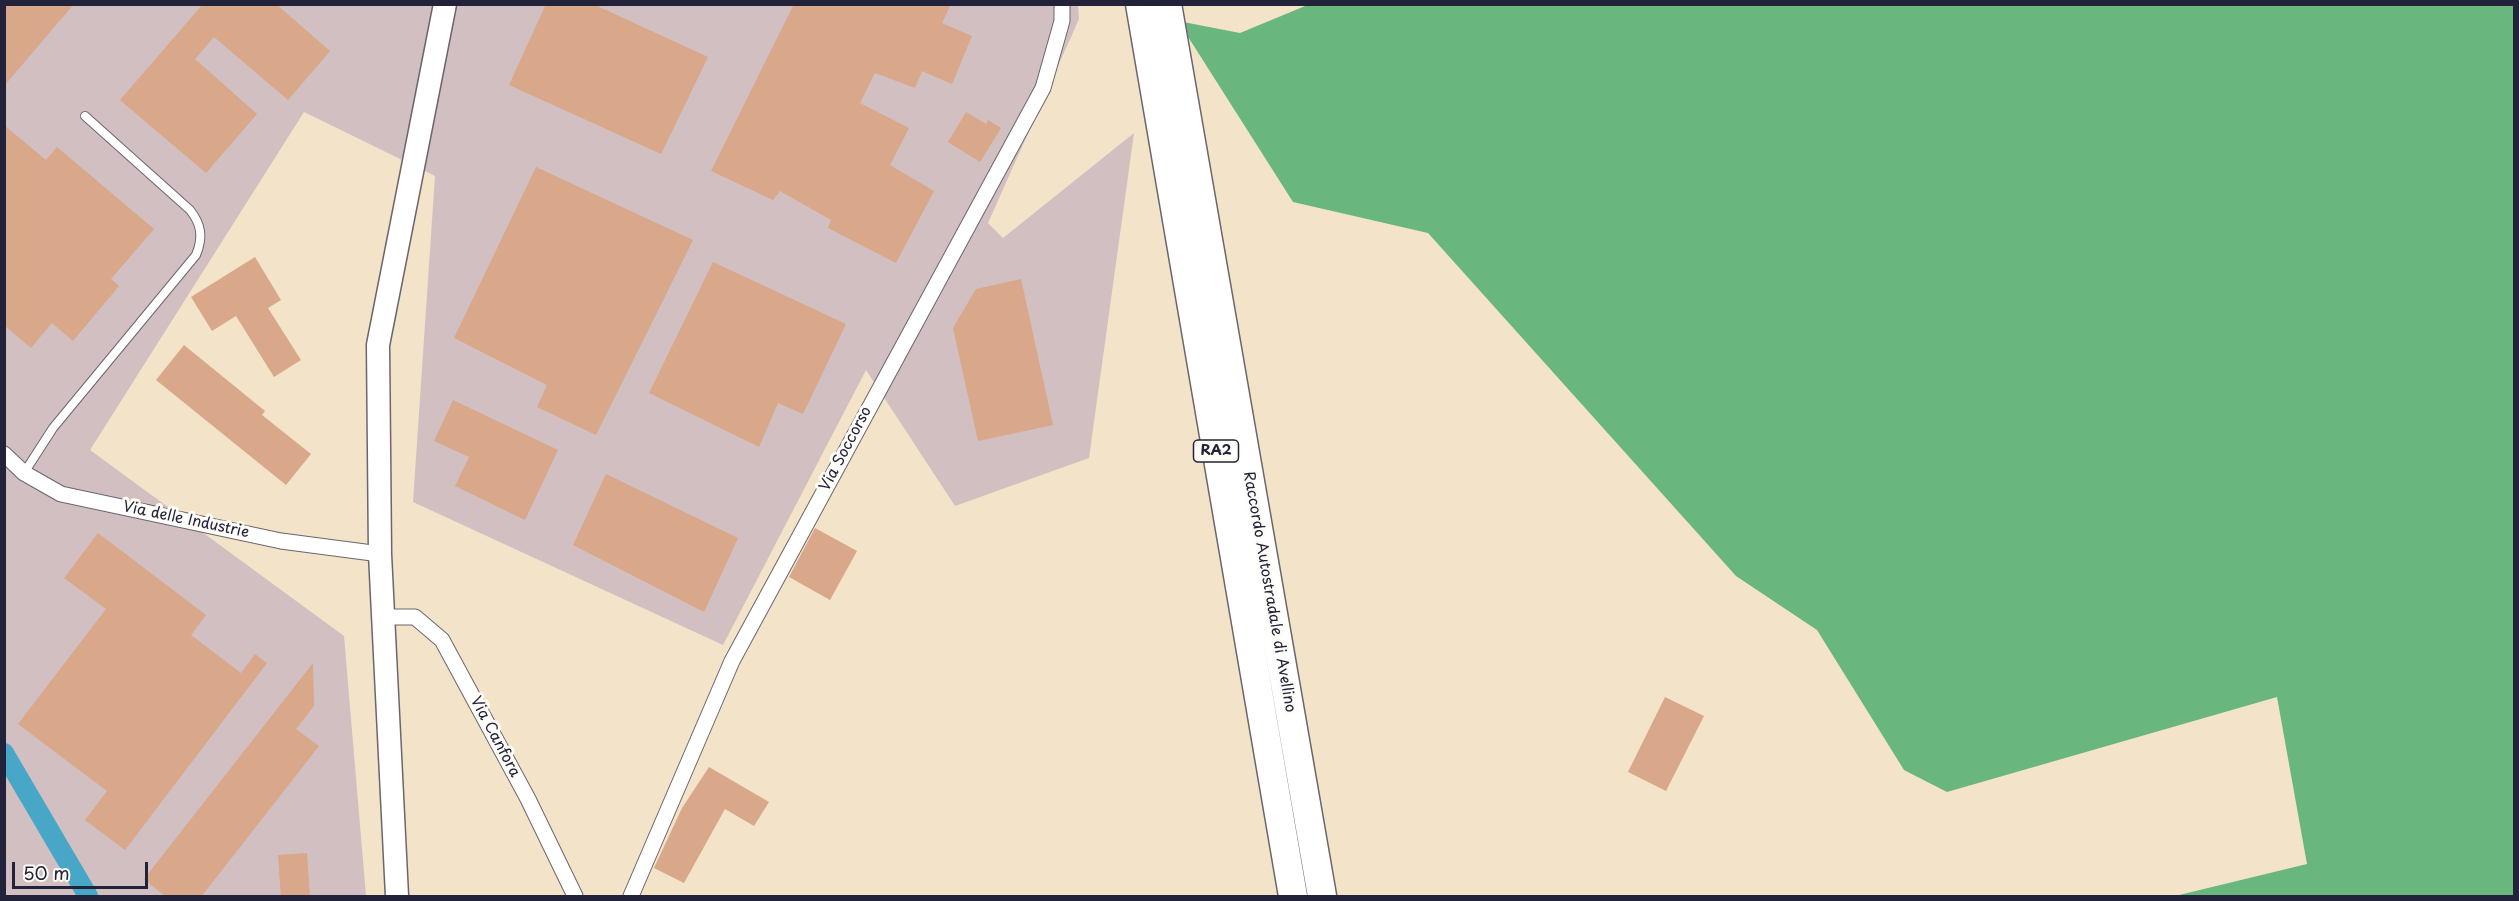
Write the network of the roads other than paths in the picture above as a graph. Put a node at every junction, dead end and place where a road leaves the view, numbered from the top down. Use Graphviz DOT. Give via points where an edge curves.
graph roads {
  1 [pos="445,4"];
  2 [pos="1062,4"];
  3 [pos="1140,4"];
  4 [pos="1167,4"];
  5 [pos="85,116"];
  6 [pos="4,454"];
  7 [pos="24,473"];
  8 [pos="380,554"];
  9 [pos="383,617"];
  10 [pos="397,897"];
  11 [pos="575,897"];
  12 [pos="631,897"];
  13 [pos="1293,897"];
  14 [pos="1322,897"];
  1 -- 8 [label="street" via="378,345"];
  2 -- 12 [label="street, Via Soccorso" via="1062,21 1043,88 732,662"];
  3 -- 13 [label="highway, Raccordo Autostradale di Avellino / RA2"];
  4 -- 14 [label="highway, Raccordo Autostradale di Avellino / RA2"];
  5 -- 7 [label="lane" via="190,210 200,223 201,243 196,255 52,428"];
  6 -- 7 [label="street, Via delle Industrie"];
  7 -- 8 [label="street, Via delle Industrie" via="62,494 281,541"];
  8 -- 9 [label="street"];
  9 -- 10 [label="street"];
  9 -- 11 [label="street, Via Canfora" via="415,617 442,640 528,799"];
}
